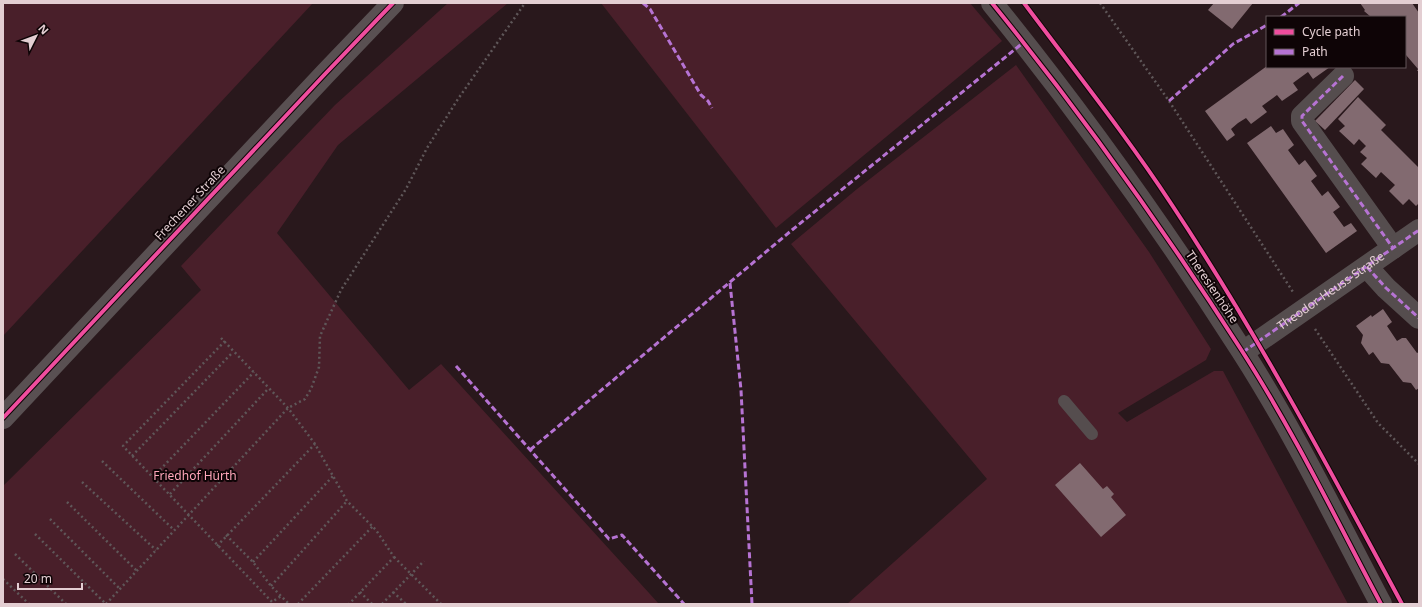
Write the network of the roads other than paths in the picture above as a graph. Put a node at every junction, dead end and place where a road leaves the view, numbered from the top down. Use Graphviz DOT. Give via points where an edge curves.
graph roads {
  1 [pos="393,3"];
  2 [pos="992,3"];
  3 [pos="1343,76"];
  4 [pos="1418,233"];
  5 [pos="1393,248"];
  6 [pos="1367,266"];
  7 [pos="1419,318"];
  8 [pos="1243,352"];
  9 [pos="1064,401"];
  10 [pos="3,418"];
  11 [pos="1092,434"];
  12 [pos="1380,604"];
  1 -- 10 [label="main road, Frechener Straße"];
  2 -- 8 [label="street, Theresienhöhe" via="1130,184"];
  3 -- 5 [label="street" via="1302,116 1302,121"];
  4 -- 5 [label="street, Theodor-Heuss-Straße"];
  5 -- 6 [label="street, Theodor-Heuss-Straße"];
  6 -- 7 [label="street" via="1386,288"];
  6 -- 8 [label="street, Theodor-Heuss-Straße"];
  8 -- 12 [label="street, Theresienhöhe" via="1280,415"];
  9 -- 11 [label="lane"];
}
